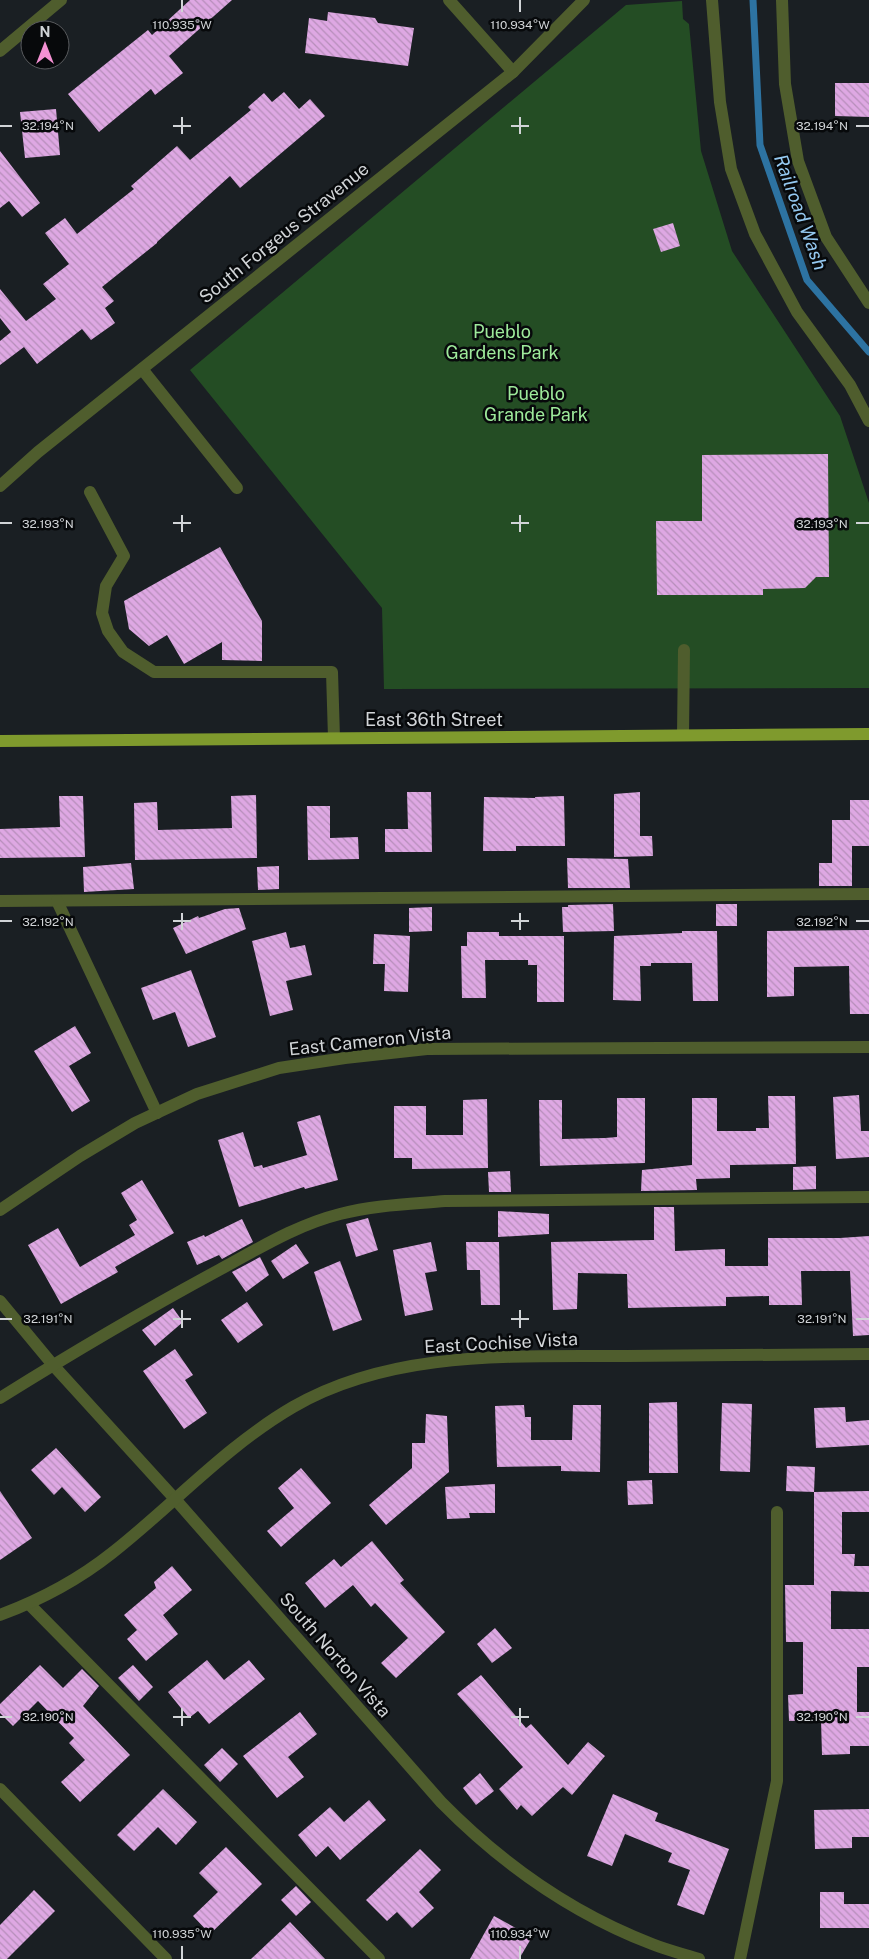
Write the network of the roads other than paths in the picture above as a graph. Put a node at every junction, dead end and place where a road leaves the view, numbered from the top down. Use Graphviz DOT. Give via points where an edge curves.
graph roads {
  1 [pos="61,0"];
  2 [pos="450,0"];
  3 [pos="584,0"];
  4 [pos="712,0"];
  5 [pos="782,0"];
  6 [pos="0,51"];
  7 [pos="513,72"];
  8 [pos="869,303"];
  9 [pos="142,369"];
  10 [pos="869,421"];
  11 [pos="0,486"];
  12 [pos="237,488"];
  13 [pos="90,492"];
  14 [pos="684,650"];
  15 [pos="869,734"];
  16 [pos="683,736"];
  17 [pos="334,738"];
  18 [pos="0,741"];
  19 [pos="869,894"];
  20 [pos="0,901"];
  21 [pos="57,901"];
  22 [pos="869,1047"];
  23 [pos="157,1113"];
  24 [pos="869,1197"];
  25 [pos="0,1210"];
  26 [pos="0,1302"];
  27 [pos="869,1354"];
  28 [pos="53,1365"];
  29 [pos="0,1398"];
  30 [pos="175,1499"];
  31 [pos="777,1512"];
  32 [pos="29,1604"];
  33 [pos="0,1615"];
  34 [pos="0,1789"];
  35 [pos="166,1959"];
  36 [pos="379,1959"];
  37 [pos="699,1959"];
  38 [pos="740,1959"];
  1 -- 6 [label="street"];
  2 -- 7 [label="street"];
  3 -- 7 [label="street, South Forgeus Stravenue"];
  4 -- 10 [label="street" via="720,102 731,169 755,234 797,312 850,385"];
  5 -- 8 [label="street" via="785,84 798,161 826,237"];
  7 -- 9 [label="street, South Forgeus Stravenue"];
  9 -- 11 [label="street, South Forgeus Stravenue"];
  9 -- 12 [label="street"];
  13 -- 17 [label="street" via="124,556 106,586 102,612 108,631 123,652 154,672 332,672"];
  14 -- 16 [label="street"];
  15 -- 16 [label="main road, East 36th Street"];
  16 -- 17 [label="main road, East 36th Street"];
  17 -- 18 [label="main road, East 36th Street"];
  19 -- 21 [label="street"];
  20 -- 21 [label="street"];
  21 -- 23 [label="street"];
  22 -- 23 [label="street, East Cameron Vista" via="427,1049 279,1068 197,1094"];
  23 -- 25 [label="street, East Cameron Vista" via="80,1156"];
  24 -- 28 [label="street" via="445,1201 392,1205 340,1214 294,1229"];
  26 -- 28 [label="street, South Norton Vista"];
  27 -- 30 [label="street, East Cochise Vista" via="525,1357 453,1360 374,1374 294,1407 256,1432"];
  28 -- 29 [label="street"];
  28 -- 30 [label="street, South Norton Vista"];
  30 -- 32 [label="street, East Cochise Vista" via="110,1555"];
  30 -- 37 [label="street, South Norton Vista" via="470,1832 506,1862 566,1902 652,1944"];
  31 -- 38 [label="street" via="777,1781"];
  32 -- 33 [label="street, East Cochise Vista"];
  32 -- 36 [label="street"];
  34 -- 35 [label="street"];
}
